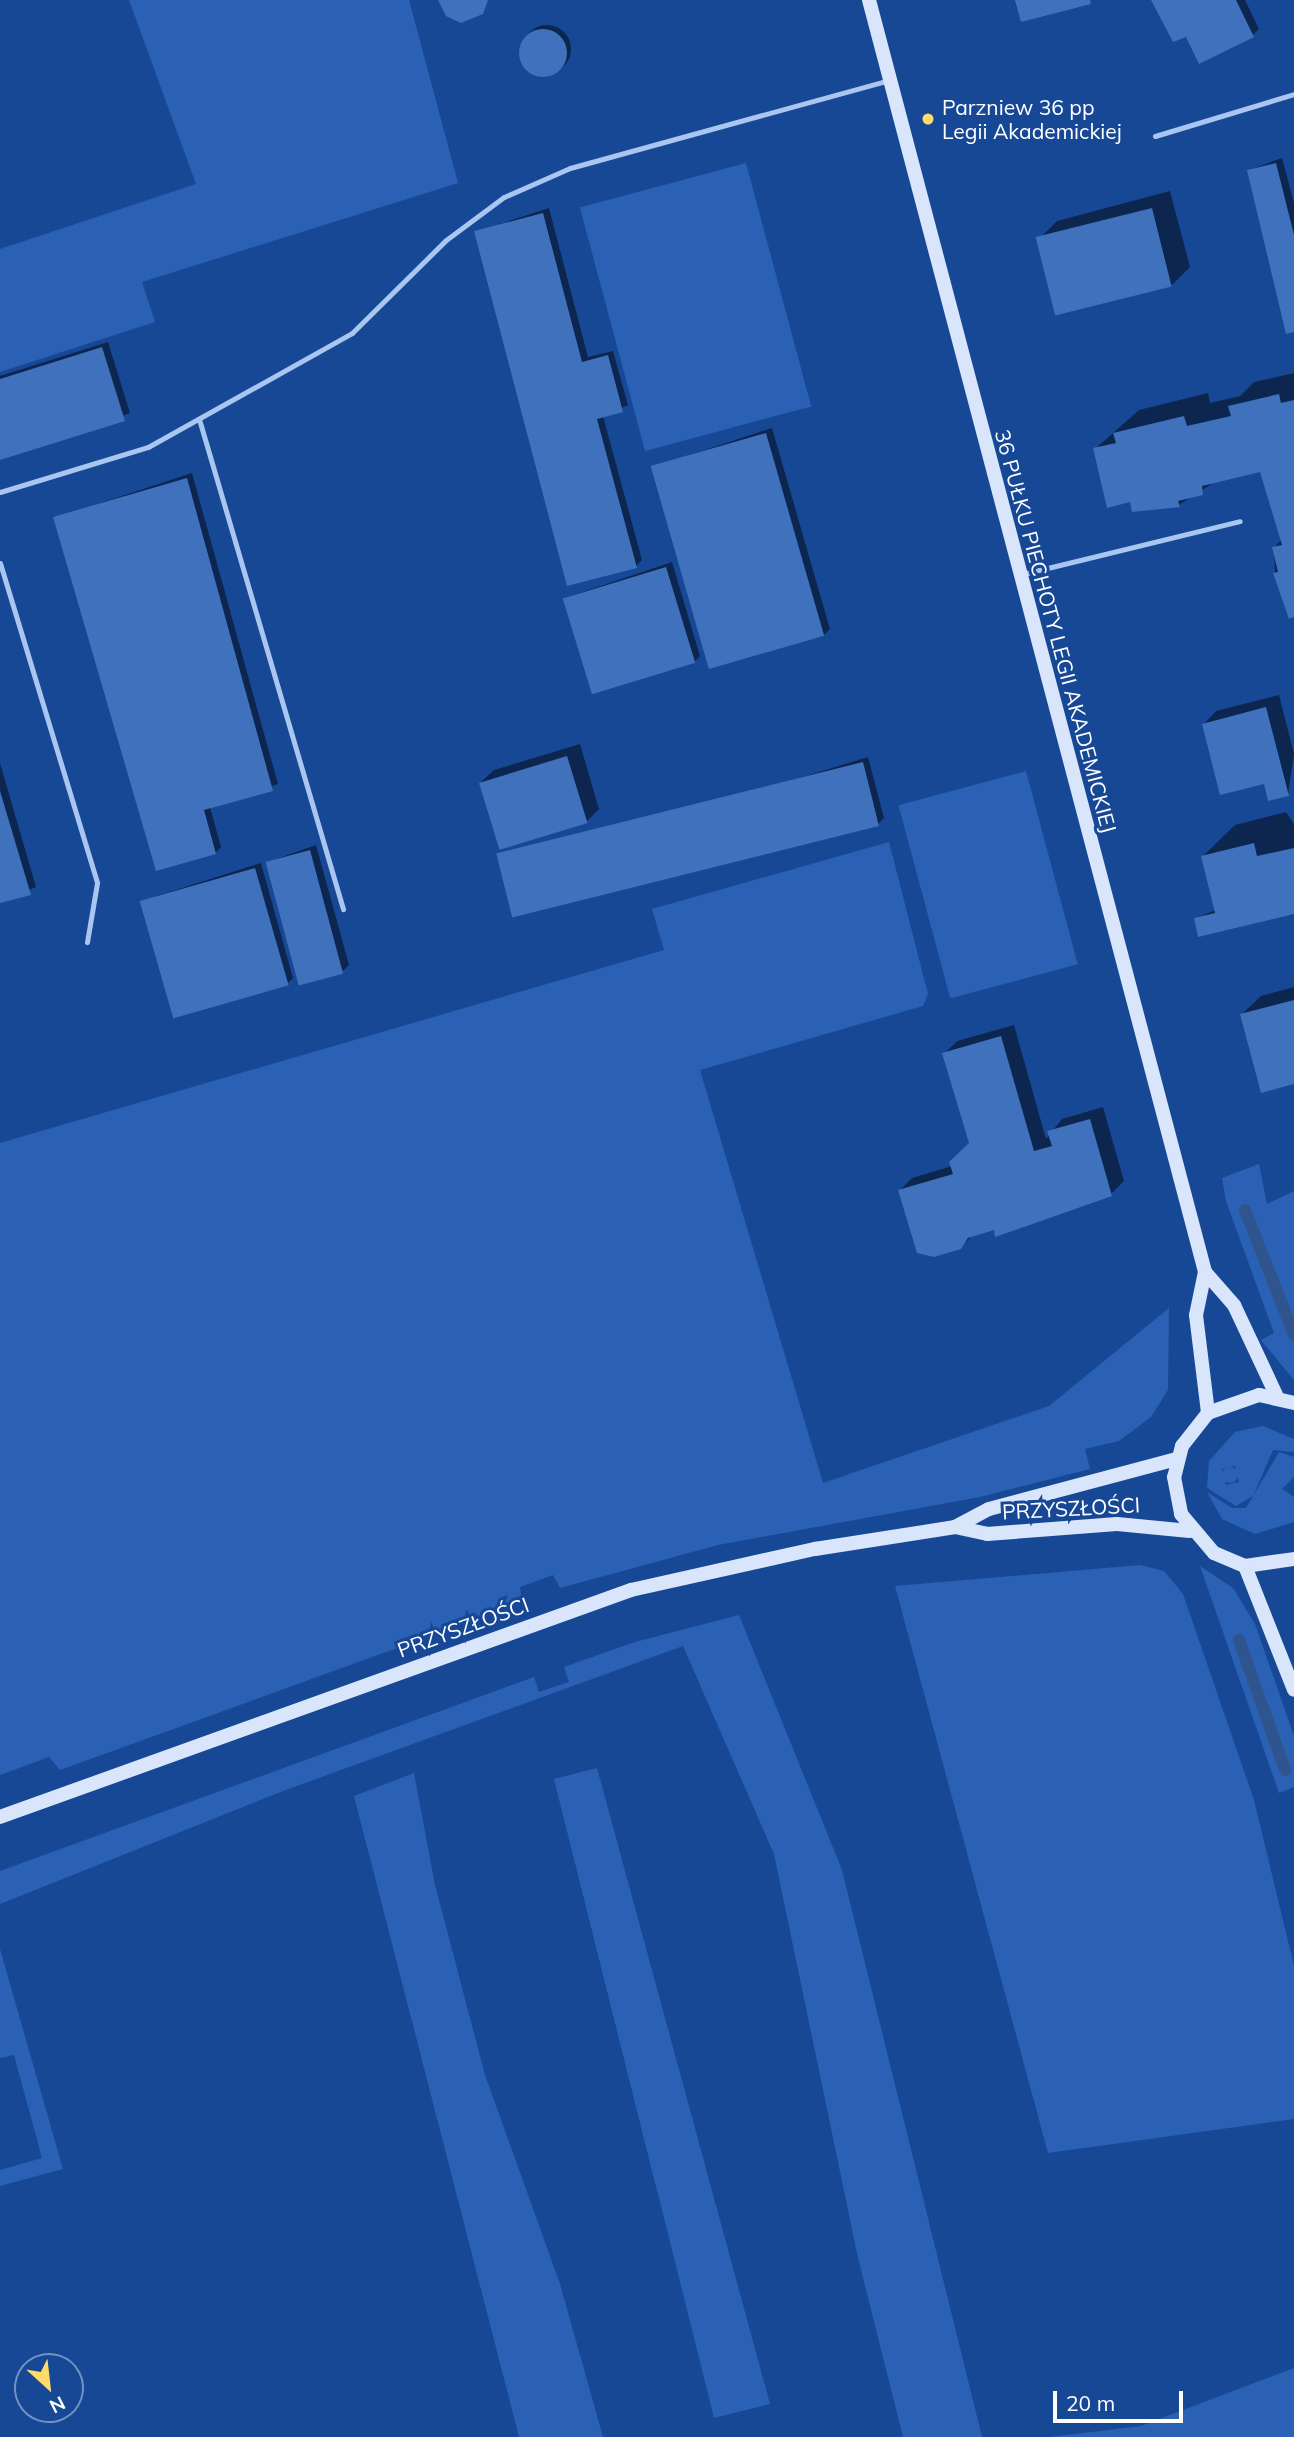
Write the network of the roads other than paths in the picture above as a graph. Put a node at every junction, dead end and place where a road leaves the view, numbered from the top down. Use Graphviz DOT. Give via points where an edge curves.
graph roads {
  1 [pos="869,0"];
  2 [pos="890,80"];
  3 [pos="1294,94"];
  4 [pos="1155,136"];
  5 [pos="199,419"];
  6 [pos="0,492"];
  7 [pos="1240,521"];
  8 [pos="0,563"];
  9 [pos="1020,574"];
  10 [pos="343,909"];
  11 [pos="88,942"];
  12 [pos="1205,1272"];
  13 [pos="1277,1397"];
  14 [pos="1294,1403"];
  15 [pos="1208,1413"];
  16 [pos="1177,1459"];
  17 [pos="955,1527"];
  18 [pos="1190,1531"];
  19 [pos="1294,1559"];
  20 [pos="1245,1566"];
  21 [pos="1294,1690"];
  22 [pos="0,1817"];
  1 -- 2 [label="street, 36 PUŁKU PIECHOTY LEGII AKADEMICKIEJ"];
  2 -- 5 [label="lane" via="570,169 504,197 446,240 352,333"];
  2 -- 9 [label="street, 36 PUŁKU PIECHOTY LEGII AKADEMICKIEJ"];
  3 -- 4 [label="lane"];
  5 -- 6 [label="lane" via="148,447"];
  5 -- 10 [label="lane"];
  7 -- 9 [label="lane"];
  8 -- 11 [label="lane" via="97,883"];
  9 -- 12 [label="street, 36 PUŁKU PIECHOTY LEGII AKADEMICKIEJ"];
  12 -- 13 [label="street, 36 PUŁKU PIECHOTY LEGII AKADEMICKIEJ" via="1234,1305"];
  12 -- 15 [label="street, 36 PUŁKU PIECHOTY LEGII AKADEMICKIEJ" via="1196,1315"];
  13 -- 14 [label="street"];
  13 -- 15 [label="street" via="1241,1398"];
  15 -- 16 [label="street"];
  16 -- 17 [label="street, PRZYSZŁOŚCI" via="989,1509"];
  16 -- 18 [label="street" via="1175,1496"];
  17 -- 18 [label="street, PRZYSZŁOŚCI" via="987,1534 1117,1524"];
  17 -- 22 [label="street, PRZYSZŁOŚCI" via="815,1549 631,1590"];
  18 -- 20 [label="street" via="1214,1553"];
  19 -- 20 [label="street"];
  20 -- 21 [label="street"];
}
